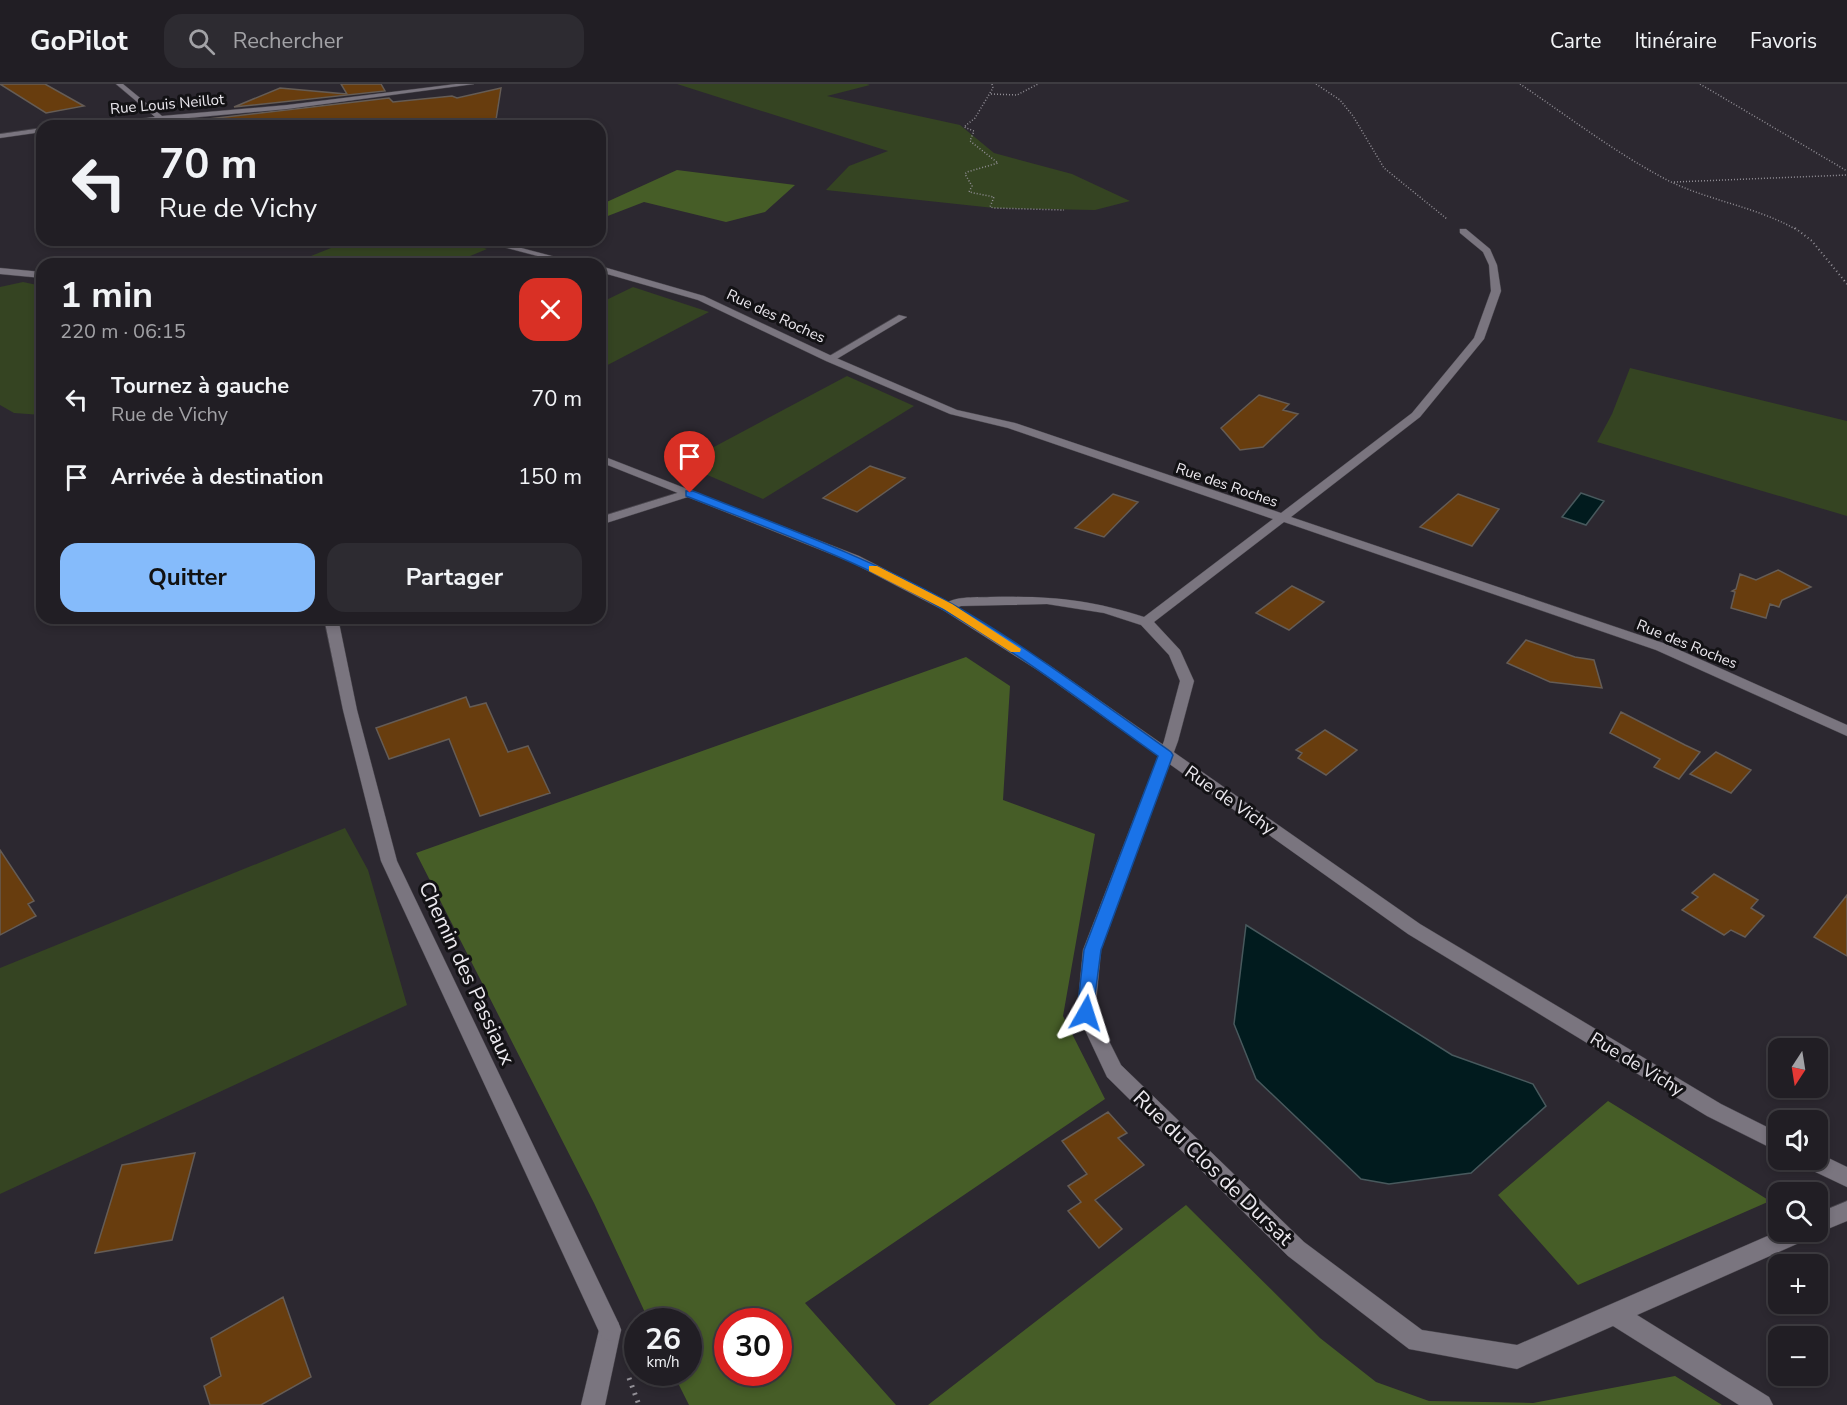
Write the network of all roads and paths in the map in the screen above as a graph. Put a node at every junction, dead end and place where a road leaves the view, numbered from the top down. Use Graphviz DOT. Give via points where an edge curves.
graph roads {
  1 [pos="119,84"];
  2 [pos="471,84"];
  3 [pos="992,84"];
  4 [pos="1038,84"];
  5 [pos="1316,84"];
  6 [pos="1521,84"];
  7 [pos="1700,84"];
  8 [pos="991,94"];
  9 [pos="161,118"];
  10 [pos="141,120"];
  11 [pos="36,131"];
  12 [pos="0,136"];
  13 [pos="1847,171"];
  14 [pos="1847,175"];
  15 [pos="1672,182"];
  16 [pos="1064,210"];
  17 [pos="1463,231"];
  18 [pos="505,246"];
  19 [pos="554,258"];
  20 [pos="0,271"];
  21 [pos="606,271"];
  22 [pos="36,274"];
  23 [pos="1847,284"];
  24 [pos="902,317"];
  25 [pos="831,358"];
  26 [pos="606,460"];
  27 [pos="690,493"];
  28 [pos="606,519"];
  29 [pos="1282,520"];
  30 [pos="948,607"];
  31 [pos="1146,622"];
  32 [pos="332,624"];
  33 [pos="1847,731"];
  34 [pos="1166,755"];
  35 [pos="1768,1137"];
  36 [pos="1828,1168"];
  37 [pos="1847,1177"];
  38 [pos="1847,1211"];
  39 [pos="1828,1219"];
  40 [pos="1777,1242"];
  41 [pos="1613,1313"];
  42 [pos="592,1405"];
  43 [pos="1761,1405"];
  1 -- 9 [label="street"];
  2 -- 9 [label="street, Rue Louis Neillot"];
  3 -- 8 [label="path"];
  4 -- 8 [label="path" via="1017,95"];
  5 -- 17 [label="path" via="1340,100 1353,116 1384,168"];
  6 -- 15 [label="path" via="1638,164"];
  7 -- 13 [label="path"];
  8 -- 16 [label="path" via="964,127 974,131 970,141 998,163 967,172 972,186 969,192 994,198 990,207 994,208"];
  9 -- 10 [label="street, Rue Louis Neillot"];
  11 -- 12 [label="street"];
  14 -- 15 [label="path"];
  15 -- 23 [label="path" via="1796,229"];
  17 -- 29 [label="street" via="1487,251 1496,291 1479,339 1416,415"];
  18 -- 19 [label="street"];
  20 -- 22 [label="street"];
  21 -- 25 [label="street, Rue des Roches" via="701,298"];
  24 -- 25 [label="street"];
  25 -- 29 [label="street, Rue des Roches" via="954,412 1011,425"];
  26 -- 27 [label="street, Rue de Vichy"];
  27 -- 28 [label="street"];
  27 -- 30 [label="street, Rue de Vichy" via="855,559"];
  29 -- 31 [label="street"];
  29 -- 33 [label="street, Rue des Roches" via="1661,647"];
  30 -- 31 [label="street" via="959,602 1047,600 1106,609"];
  30 -- 34 [label="street, Rue de Vichy" via="1044,668"];
  31 -- 34 [label="street, Rue du Clos de Dursat" via="1175,653 1187,681"];
  32 -- 42 [label="street, Chemin des Passiaux" via="389,861 610,1330"];
  34 -- 35 [label="street, Rue de Vichy" via="1414,929 1714,1110"];
  34 -- 41 [label="street, Rue du Clos de Dursat" via="1092,950 1086,1013 1114,1071 1296,1249 1417,1341 1517,1357"];
  36 -- 37 [label="street"];
  38 -- 39 [label="street"];
  40 -- 41 [label="street, Rue du Clos de Dursat"];
  41 -- 43 [label="street"];
}
